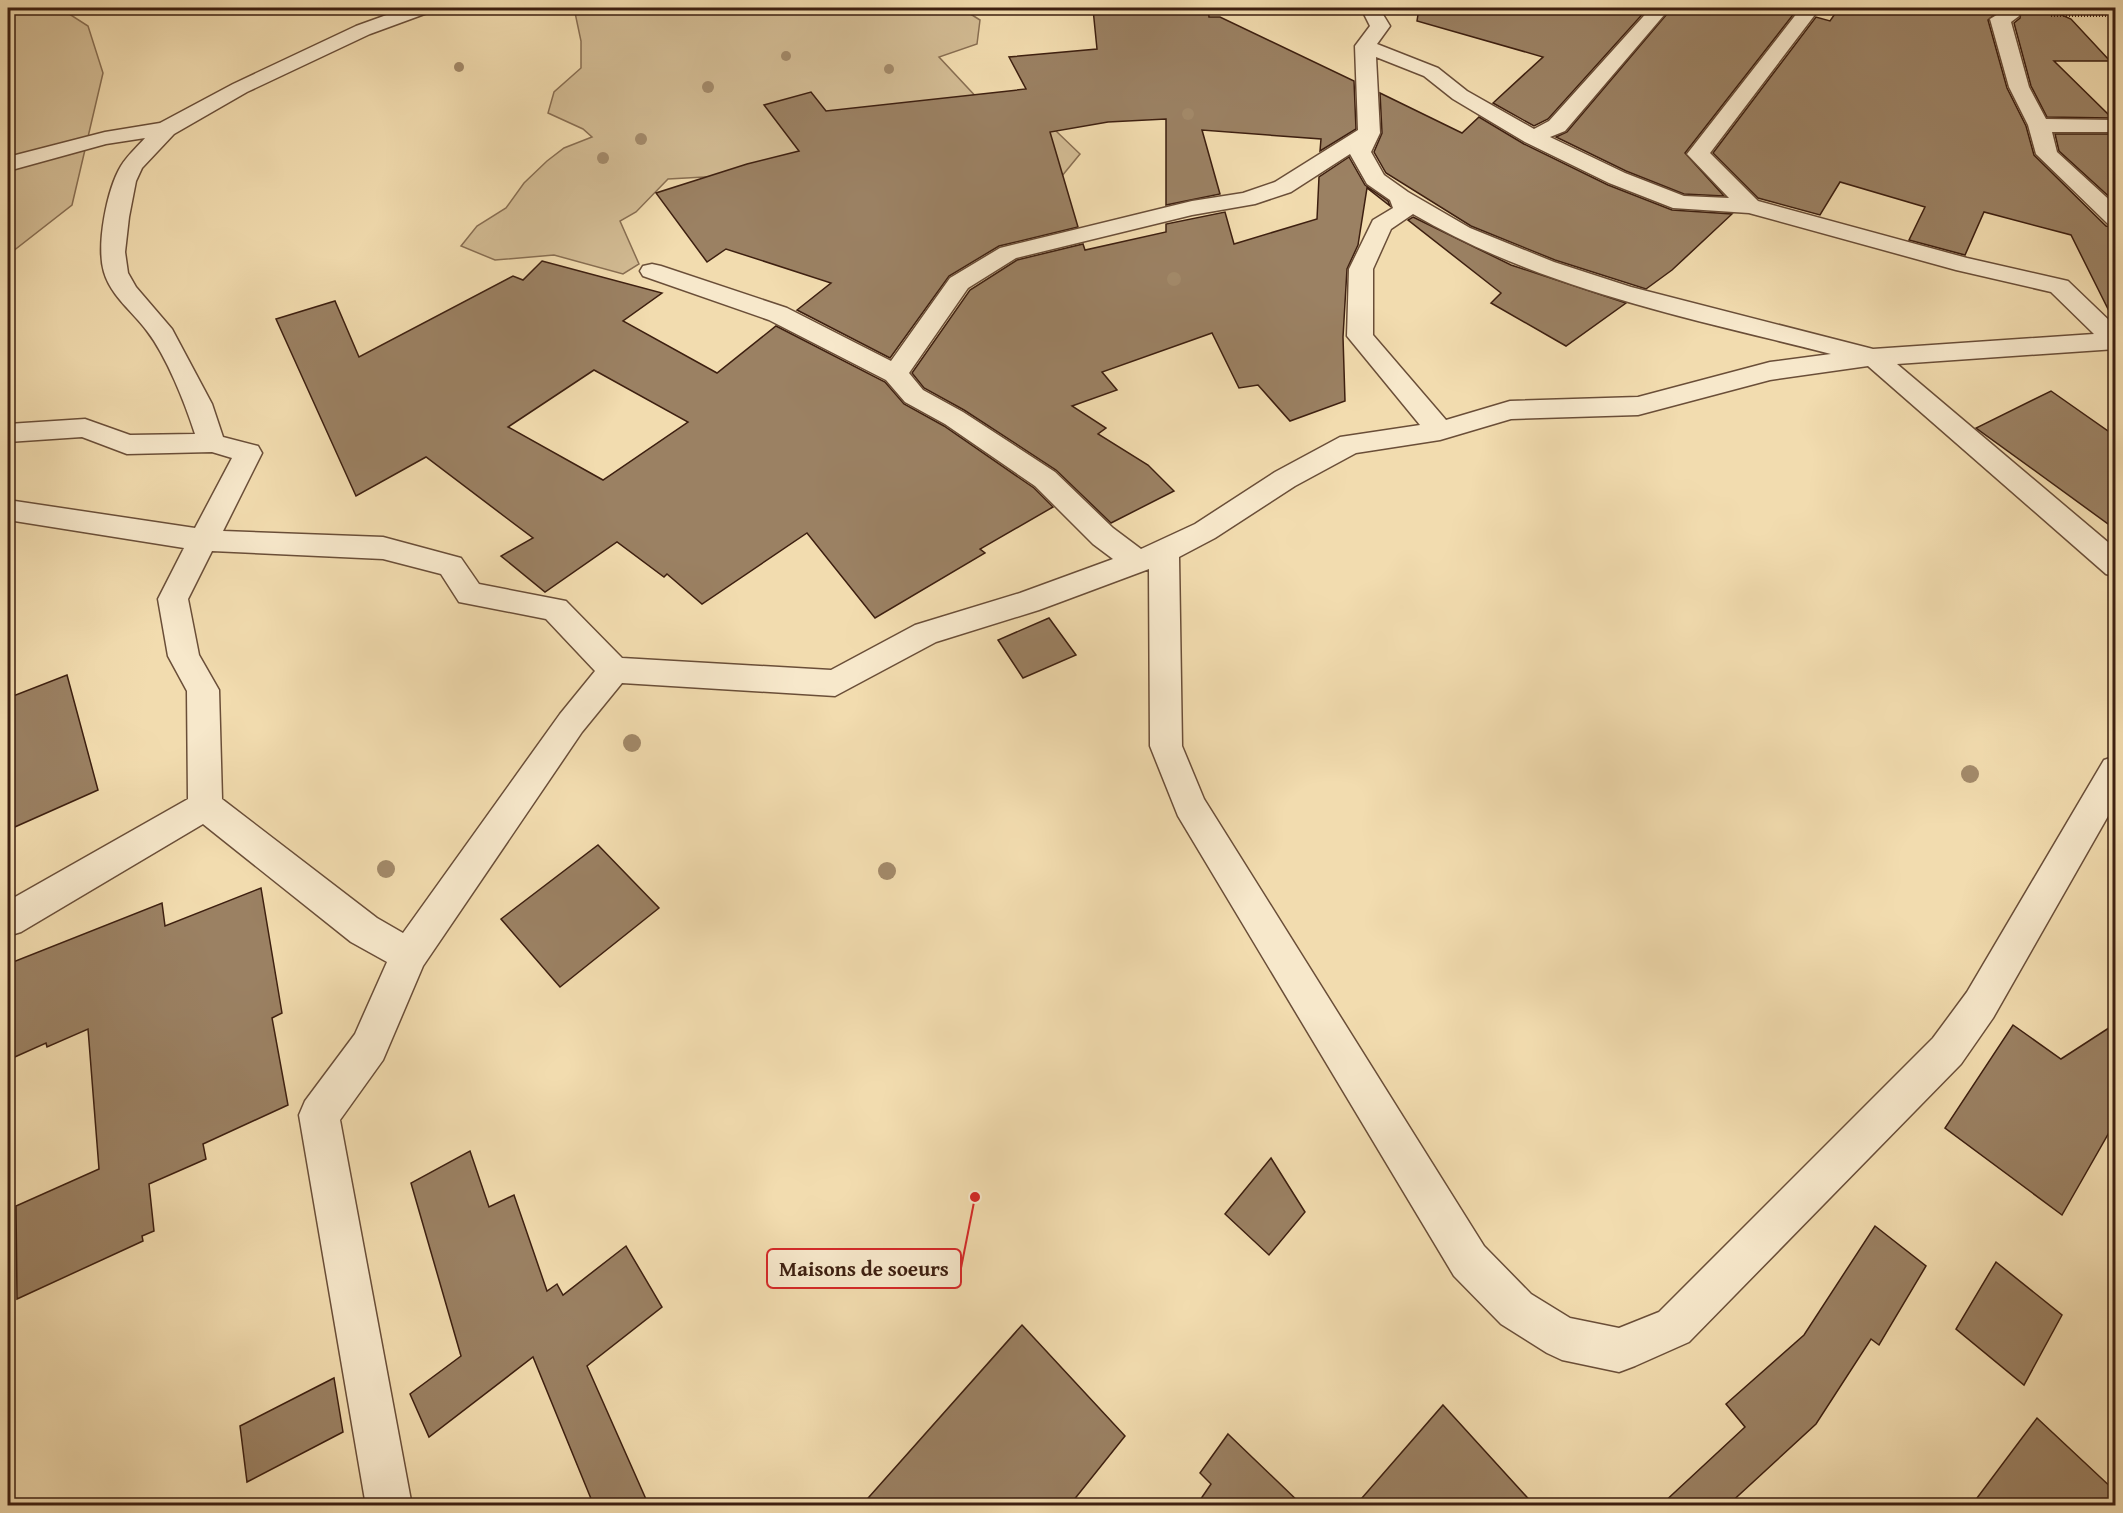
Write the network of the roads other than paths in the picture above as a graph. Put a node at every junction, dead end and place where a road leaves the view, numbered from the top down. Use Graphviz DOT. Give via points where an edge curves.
graph roads {
  1 [pos="423,8"];
  2 [pos="1370,8"];
  3 [pos="1661,8"];
  4 [pos="1811,8"];
  5 [pos="2005,13"];
  6 [pos="1365,46"];
  7 [pos="2039,125"];
  8 [pos="2115,126"];
  9 [pos="166,129"];
  10 [pos="1369,133"];
  11 [pos="1533,137"];
  12 [pos="8,164"];
  13 [pos="1400,197"];
  14 [pos="1750,206"];
  15 [pos="2115,219"];
  16 [pos="652,271"];
  17 [pos="2115,341"];
  18 [pos="1873,357"];
  19 [pos="895,374"];
  20 [pos="1440,431"];
  21 [pos="8,433"];
  22 [pos="212,443"];
  23 [pos="8,510"];
  24 [pos="202,540"];
  25 [pos="1150,557"];
  26 [pos="2115,566"];
  27 [pos="614,670"];
  28 [pos="2115,770"];
  29 [pos="205,806"];
  30 [pos="8,920"];
  31 [pos="409,955"];
  32 [pos="389,1506"];
  1 -- 9 [label="street" via="363,30 240,88"];
  2 -- 6 [label="street" via="1380,26"];
  3 -- 11 [label="street" via="1557,126"];
  4 -- 14 [label="street" via="1698,154"];
  5 -- 7 [label="street" via="2019,87"];
  6 -- 10 [label="street"];
  6 -- 11 [label="street" via="1431,72 1460,95"];
  7 -- 8 [label="street"];
  7 -- 15 [label="street" via="2047,154"];
  9 -- 12 [label="street" via="105,138"];
  9 -- 22 [label="street" via="132,166 125,182 112,252 116,273 126,291 159,329 199,404"];
  10 -- 13 [label="street" via="1360,152 1375,179"];
  10 -- 19 [label="street" via="1274,190 1008,253 959,283"];
  11 -- 14 [label="street" via="1617,178 1681,203"];
  13 -- 18 [label="street" via="1462,233 1546,267 1623,293"];
  13 -- 20 [label="street" via="1406,210 1382,225 1361,269 1360,336"];
  14 -- 17 [label="street" via="1964,265 2059,286"];
  16 -- 19 [label="street" via="778,314"];
  17 -- 18 [label="street"];
  18 -- 20 [label="street" via="1770,371 1638,406 1510,410"];
  18 -- 26 [label="street"];
  19 -- 25 [label="street" via="914,396 954,417 1046,479 1103,536"];
  20 -- 25 [label="street" via="1350,444 1285,478 1205,531"];
  21 -- 22 [label="street" via="85,428 127,444"];
  22 -- 24 [label="street" via="248,453"];
  23 -- 24 [label="street"];
  24 -- 27 [label="street" via="382,548 452,566 470,594 555,609"];
  24 -- 29 [label="street" via="172,598 184,656 203,690"];
  25 -- 27 [label="street" via="1028,602 926,633 835,683"];
  25 -- 28 [label="street" via="1166,746 1190,806 1469,1260 1516,1309 1562,1338 1619,1350 1674,1327 1947,1051 1980,1005"];
  27 -- 31 [label="street" via="571,723"];
  29 -- 30 [label="street"];
  29 -- 31 [label="street" via="364,930"];
  31 -- 32 [label="street" via="369,1047 319,1115"];
}
